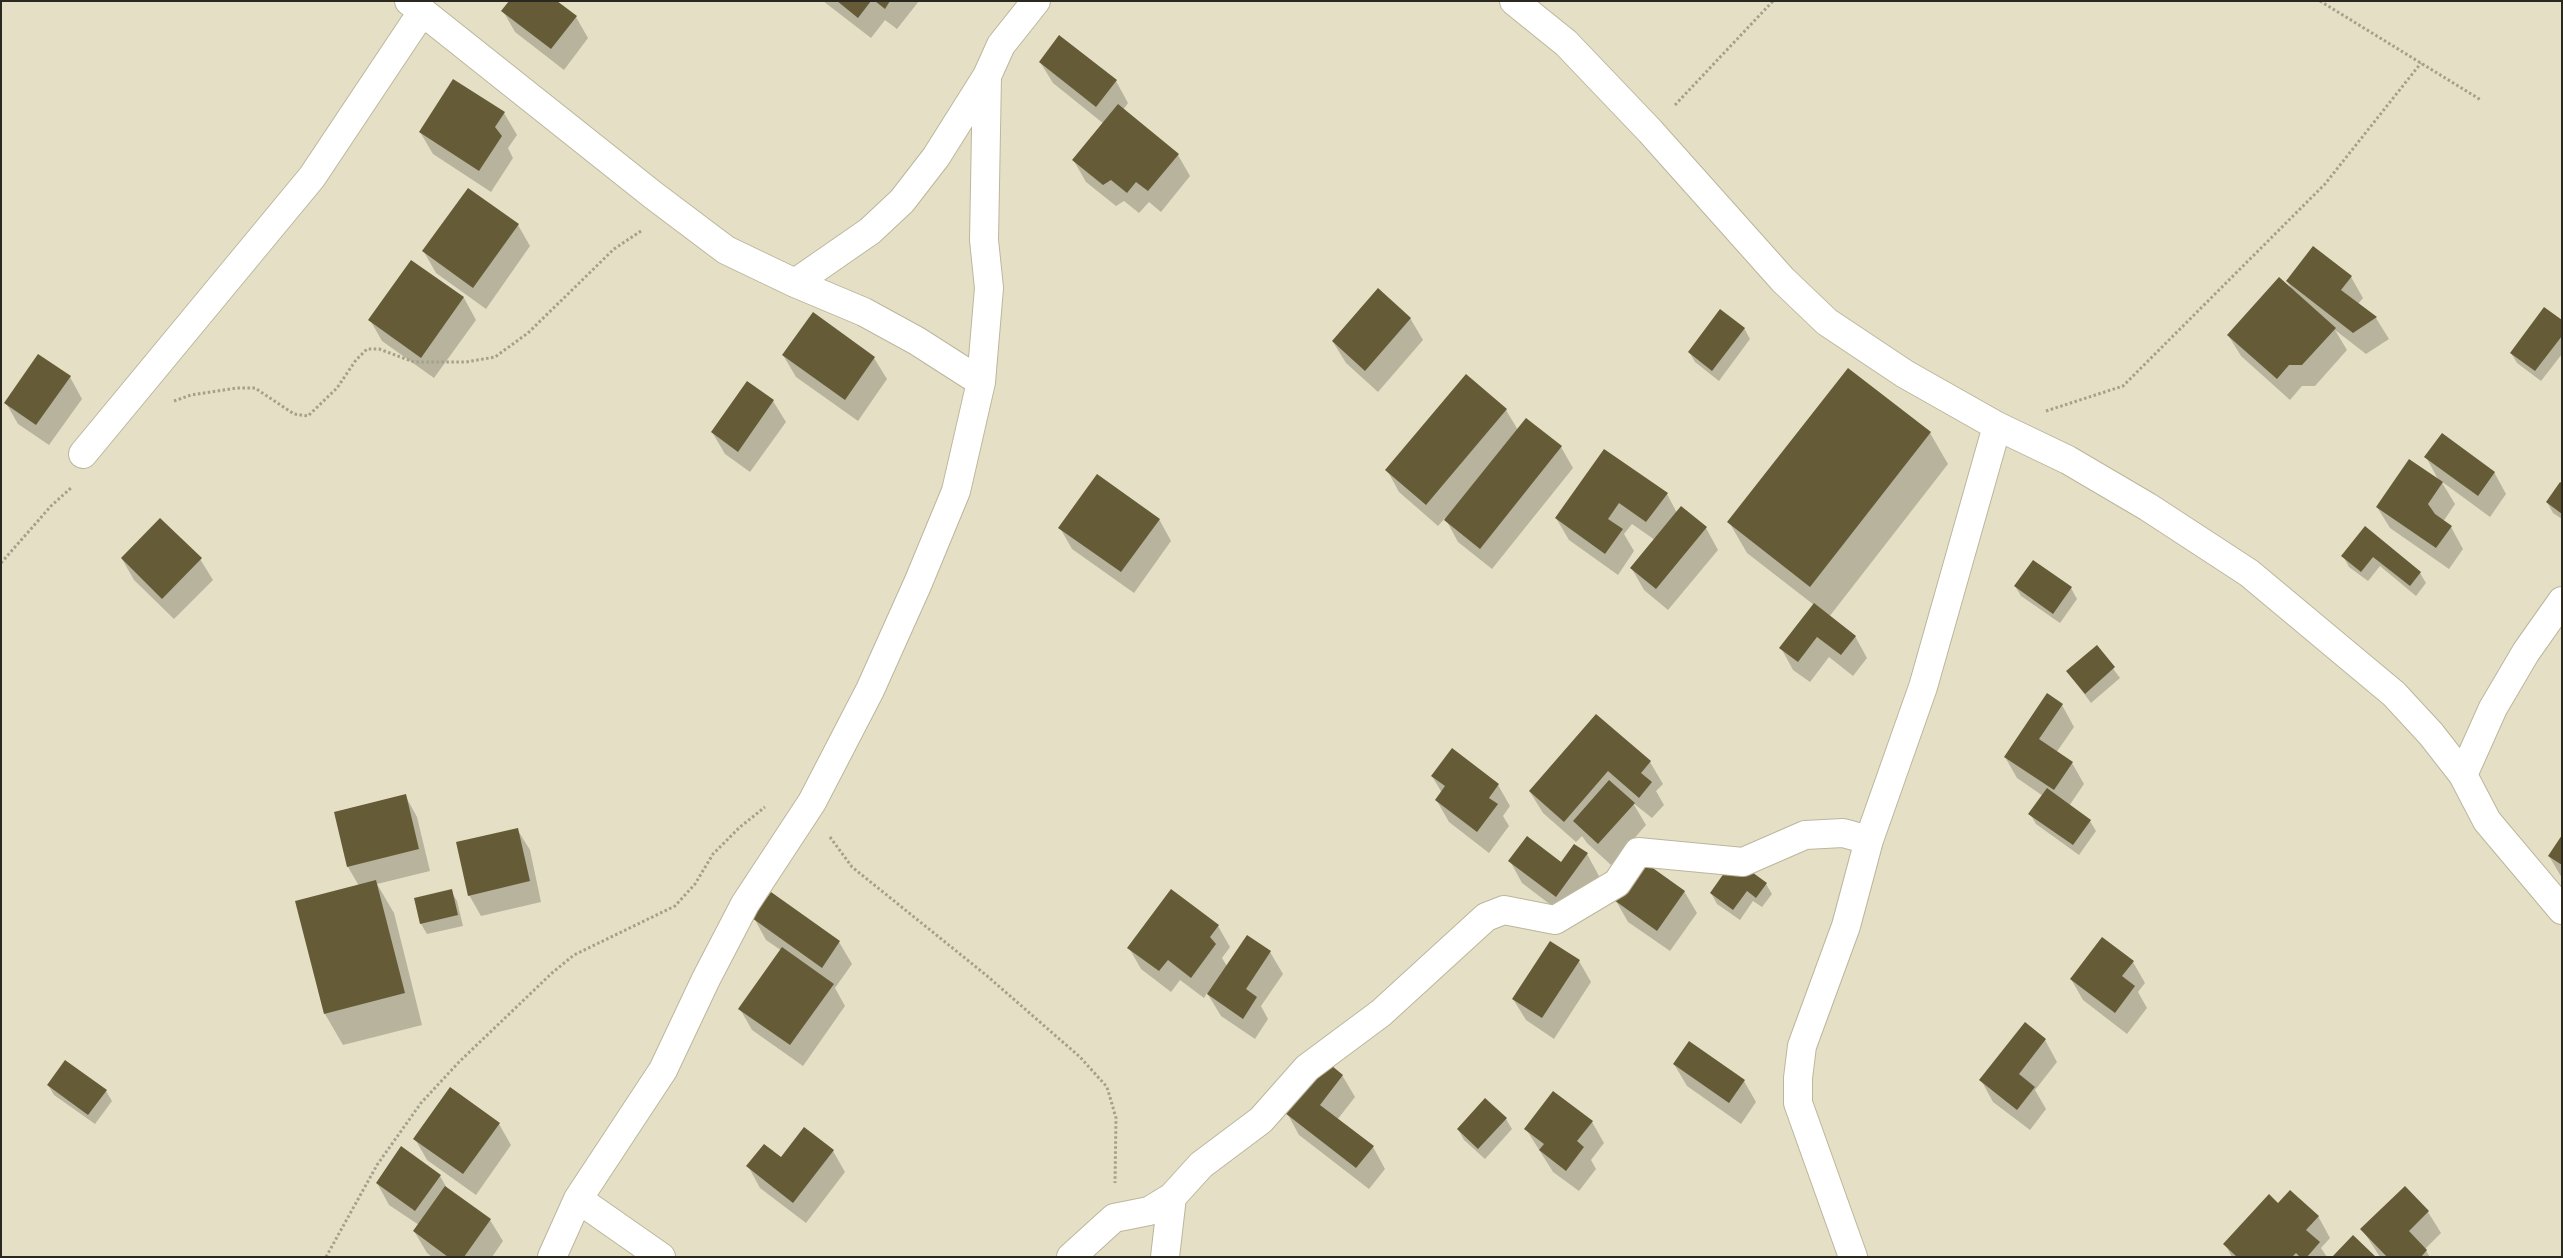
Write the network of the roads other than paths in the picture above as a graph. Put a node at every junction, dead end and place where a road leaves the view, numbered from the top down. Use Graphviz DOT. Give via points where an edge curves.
graph roads {
  1 [pos="1036,1"];
  2 [pos="1514,1"];
  3 [pos="417,7"];
  4 [pos="987,76"];
  5 [pos="795,283"];
  6 [pos="981,382"];
  7 [pos="1997,426"];
  8 [pos="83,454"];
  9 [pos="2562,601"];
  10 [pos="2463,775"];
  11 [pos="1869,840"];
  12 [pos="2562,910"];
  13 [pos="1172,1197"];
  14 [pos="578,1199"];
  15 [pos="552,1257"];
  16 [pos="661,1257"];
  17 [pos="1071,1257"];
  18 [pos="1165,1257"];
  19 [pos="1853,1257"];
  1 -- 4 [label="street" via="1001,45"];
  2 -- 7 [label="street" via="1566,43 1650,131 1782,280 1827,322 1905,374"];
  3 -- 5 [label="street" via="726,250"];
  3 -- 8 [label="street" via="414,24 312,177"];
  4 -- 5 [label="street" via="936,157 902,201 870,231"];
  4 -- 6 [label="street" via="984,240 989,288"];
  5 -- 6 [label="street" via="864,312 918,341"];
  6 -- 14 [label="street" via="956,491 870,690 812,802 745,904 663,1070"];
  7 -- 10 [label="street" via="2068,460 2148,507 2249,574 2394,694"];
  7 -- 11 [label="street" via="1923,686"];
  9 -- 10 [label="street" via="2526,652 2493,708"];
  10 -- 12 [label="street" via="2487,821"];
  11 -- 13 [label="street" via="1843,833 1805,835 1743,862 1638,852 1617,883 1555,920 1504,910 1486,917 1381,1013 1307,1068 1261,1120 1201,1165"];
  11 -- 19 [label="street" via="1846,926 1802,1046 1798,1078 1798,1103"];
  13 -- 17 [label="street" via="1148,1211 1114,1218"];
  13 -- 18 [label="street"];
  14 -- 15 [label="street"];
  14 -- 16 [label="street"];
}
